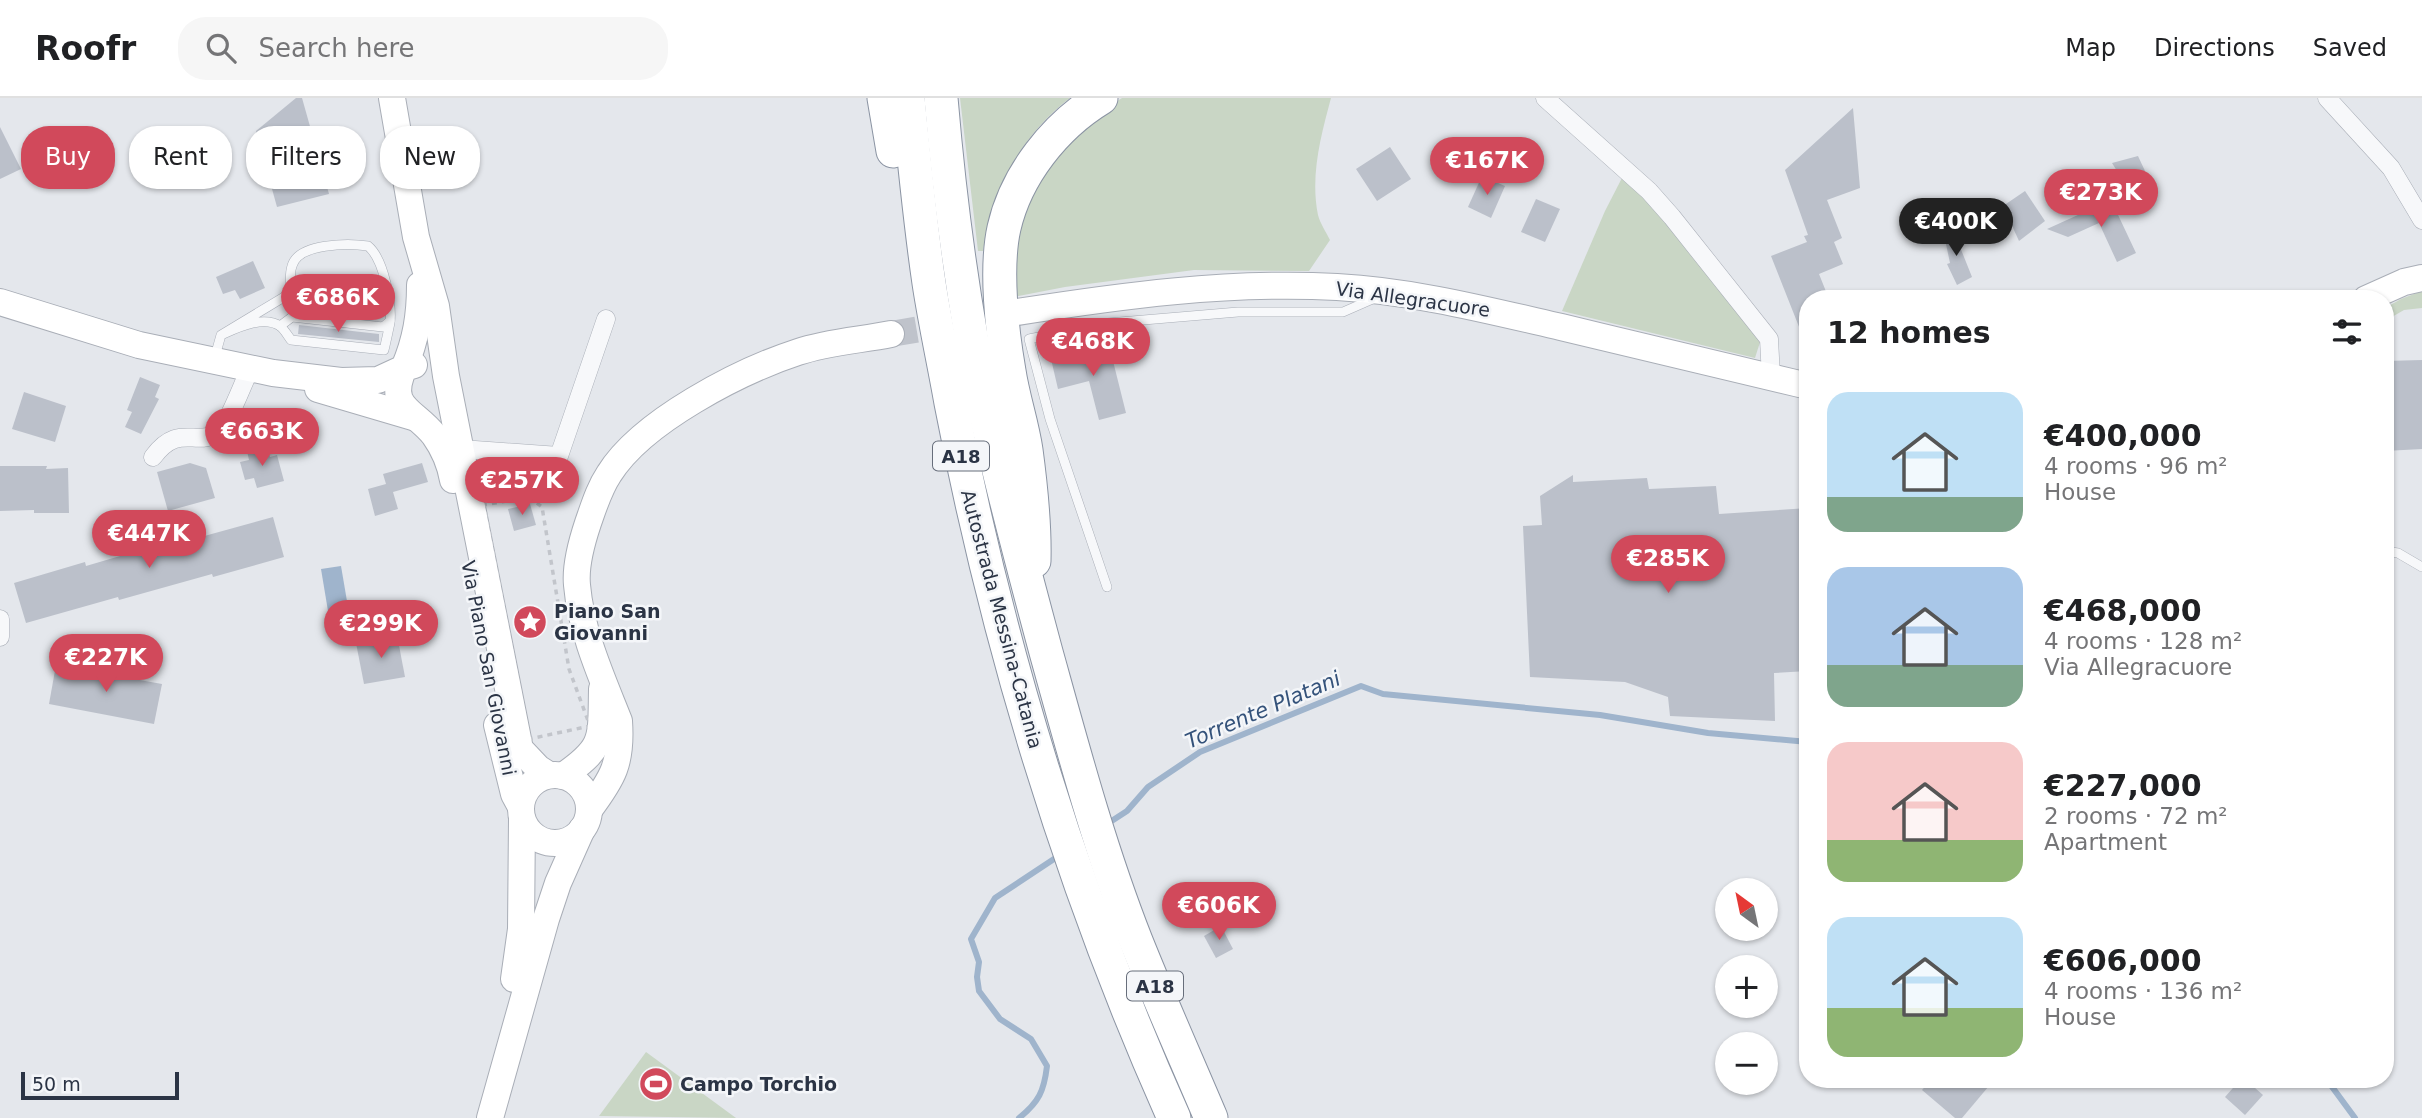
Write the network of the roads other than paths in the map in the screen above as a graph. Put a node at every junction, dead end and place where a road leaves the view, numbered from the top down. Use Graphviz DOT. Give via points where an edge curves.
graph roads {
  1 [pos="391,98"];
  2 [pos="884,98"];
  3 [pos="908,98"];
  4 [pos="941,98"];
  5 [pos="1086,98"];
  6 [pos="1101,98"];
  7 [pos="1545,98"];
  8 [pos="2327,98"];
  9 [pos="2422,221"];
  10 [pos="416,237"];
  11 [pos="2422,259"];
  12 [pos="2422,278"];
  13 [pos="2382,290"];
  14 [pos="2388,290"];
  15 [pos="1389,292"];
  16 [pos="0,302"];
  17 [pos="1011,313"];
  18 [pos="606,319"];
  19 [pos="390,321"];
  20 [pos="280,326"];
  21 [pos="891,334"];
  22 [pos="221,335"];
  23 [pos="214,361"];
  24 [pos="404,368"];
  25 [pos="262,371"];
  26 [pos="446,376"];
  27 [pos="1771,377"];
  28 [pos="1799,384"];
  29 [pos="413,417"];
  30 [pos="461,449"];
  31 [pos="153,457"];
  32 [pos="962,461"];
  33 [pos="1030,493"];
  34 [pos="2394,552"];
  35 [pos="2422,568"];
  36 [pos="1107,587"];
  37 [pos="1033,602"];
  38 [pos="0,619"];
  39 [pos="0,637"];
  40 [pos="602,677"];
  41 [pos="556,776"];
  42 [pos="521,813"];
  43 [pos="585,820"];
  44 [pos="502,1068"];
  45 [pos="490,1118"];
  46 [pos="1174,1118"];
  47 [pos="1211,1118"];
  1 -- 10 [label="street"];
  2 -- 32 [label="highway" via="936,394"];
  3 -- 32 [label="highway, Autostrada Messina-Catania / A18" via="929,284"];
  4 -- 37 [label="highway, Autostrada Messina-Catania / A18" via="973,351"];
  5 -- 33 [label="highway" via="1049,129 1023,162 1000,214 989,267 992,333 1013,449"];
  6 -- 33 [label="highway" via="1071,120 1043,150 1005,225 1000,267 1004,331"];
  7 -- 27 [label="street" via="1672,217 1769,339"];
  8 -- 9 [label="street" via="2391,168"];
  10 -- 24 [label="street" via="419,316 414,346"];
  10 -- 26 [label="street, Via Piano San Giovanni" via="436,306"];
  11 -- 13 [label="street"];
  12 -- 14 [label="street"];
  15 -- 17 [label="street, Via Allegracuore" via="1312,286 1193,289"];
  15 -- 27 [label="street, Via Allegracuore" via="1461,303"];
  15 -- 36 [label="lane" via="1343,312 1225,313 1108,323 1029,339 1050,419"];
  16 -- 23 [label="street" via="139,345"];
  18 -- 30 [label="street" via="559,456"];
  19 -- 20 [label="lane" via="383,327 292,317"];
  19 -- 20 [label="lane" via="384,350 291,340"];
  19 -- 22 [label="lane" via="379,258 368,246 353,244 299,254 290,270 290,290"];
  20 -- 22 [label="lane" via="263,322"];
  21 -- 40 [label="street" via="800,351 754,369 655,426 626,452 608,474 595,503 582,541 576,583"];
  22 -- 23 [label="lane"];
  23 -- 25 [label="street"];
  24 -- 25 [label="street" via="378,380 341,381"];
  24 -- 26 [label="street" via="424,363 436,366"];
  24 -- 29 [label="street" via="397,383 398,397"];
  25 -- 29 [label="street"];
  25 -- 31 [label="street" via="222,428 211,436 177,436"];
  26 -- 30 [label="street, Via Piano San Giovanni"];
  27 -- 28 [label="street, Via Allegracuore"];
  29 -- 42 [label="street, Via Piano San Giovanni" via="432,432 450,466 502,751"];
  30 -- 41 [label="street, Via Piano San Giovanni" via="520,749 538,768"];
  32 -- 46 [label="highway, Autostrada Messina-Catania / A18" via="1003,639 1053,806 1133,1023"];
  33 -- 37 [label="highway" via="1035,515"];
  34 -- 35 [label="lane"];
  37 -- 47 [label="highway, Autostrada Messina-Catania / A18" via="1104,851"];
  38 -- 39 [label="street"];
  40 -- 41 [label="street" via="597,744 592,754"];
  40 -- 43 [label="street" via="620,736 614,772"];
  41 -- 42 [label="street" via="538,779 530,786"];
  41 -- 43 [label="street" via="573,780 582,789 587,799"];
  42 -- 43 [label="street" via="528,830 549,843 573,838"];
  42 -- 44 [label="street" via="522,929"];
  43 -- 44 [label="street" via="550,907"];
  44 -- 45 [label="street"];
}
